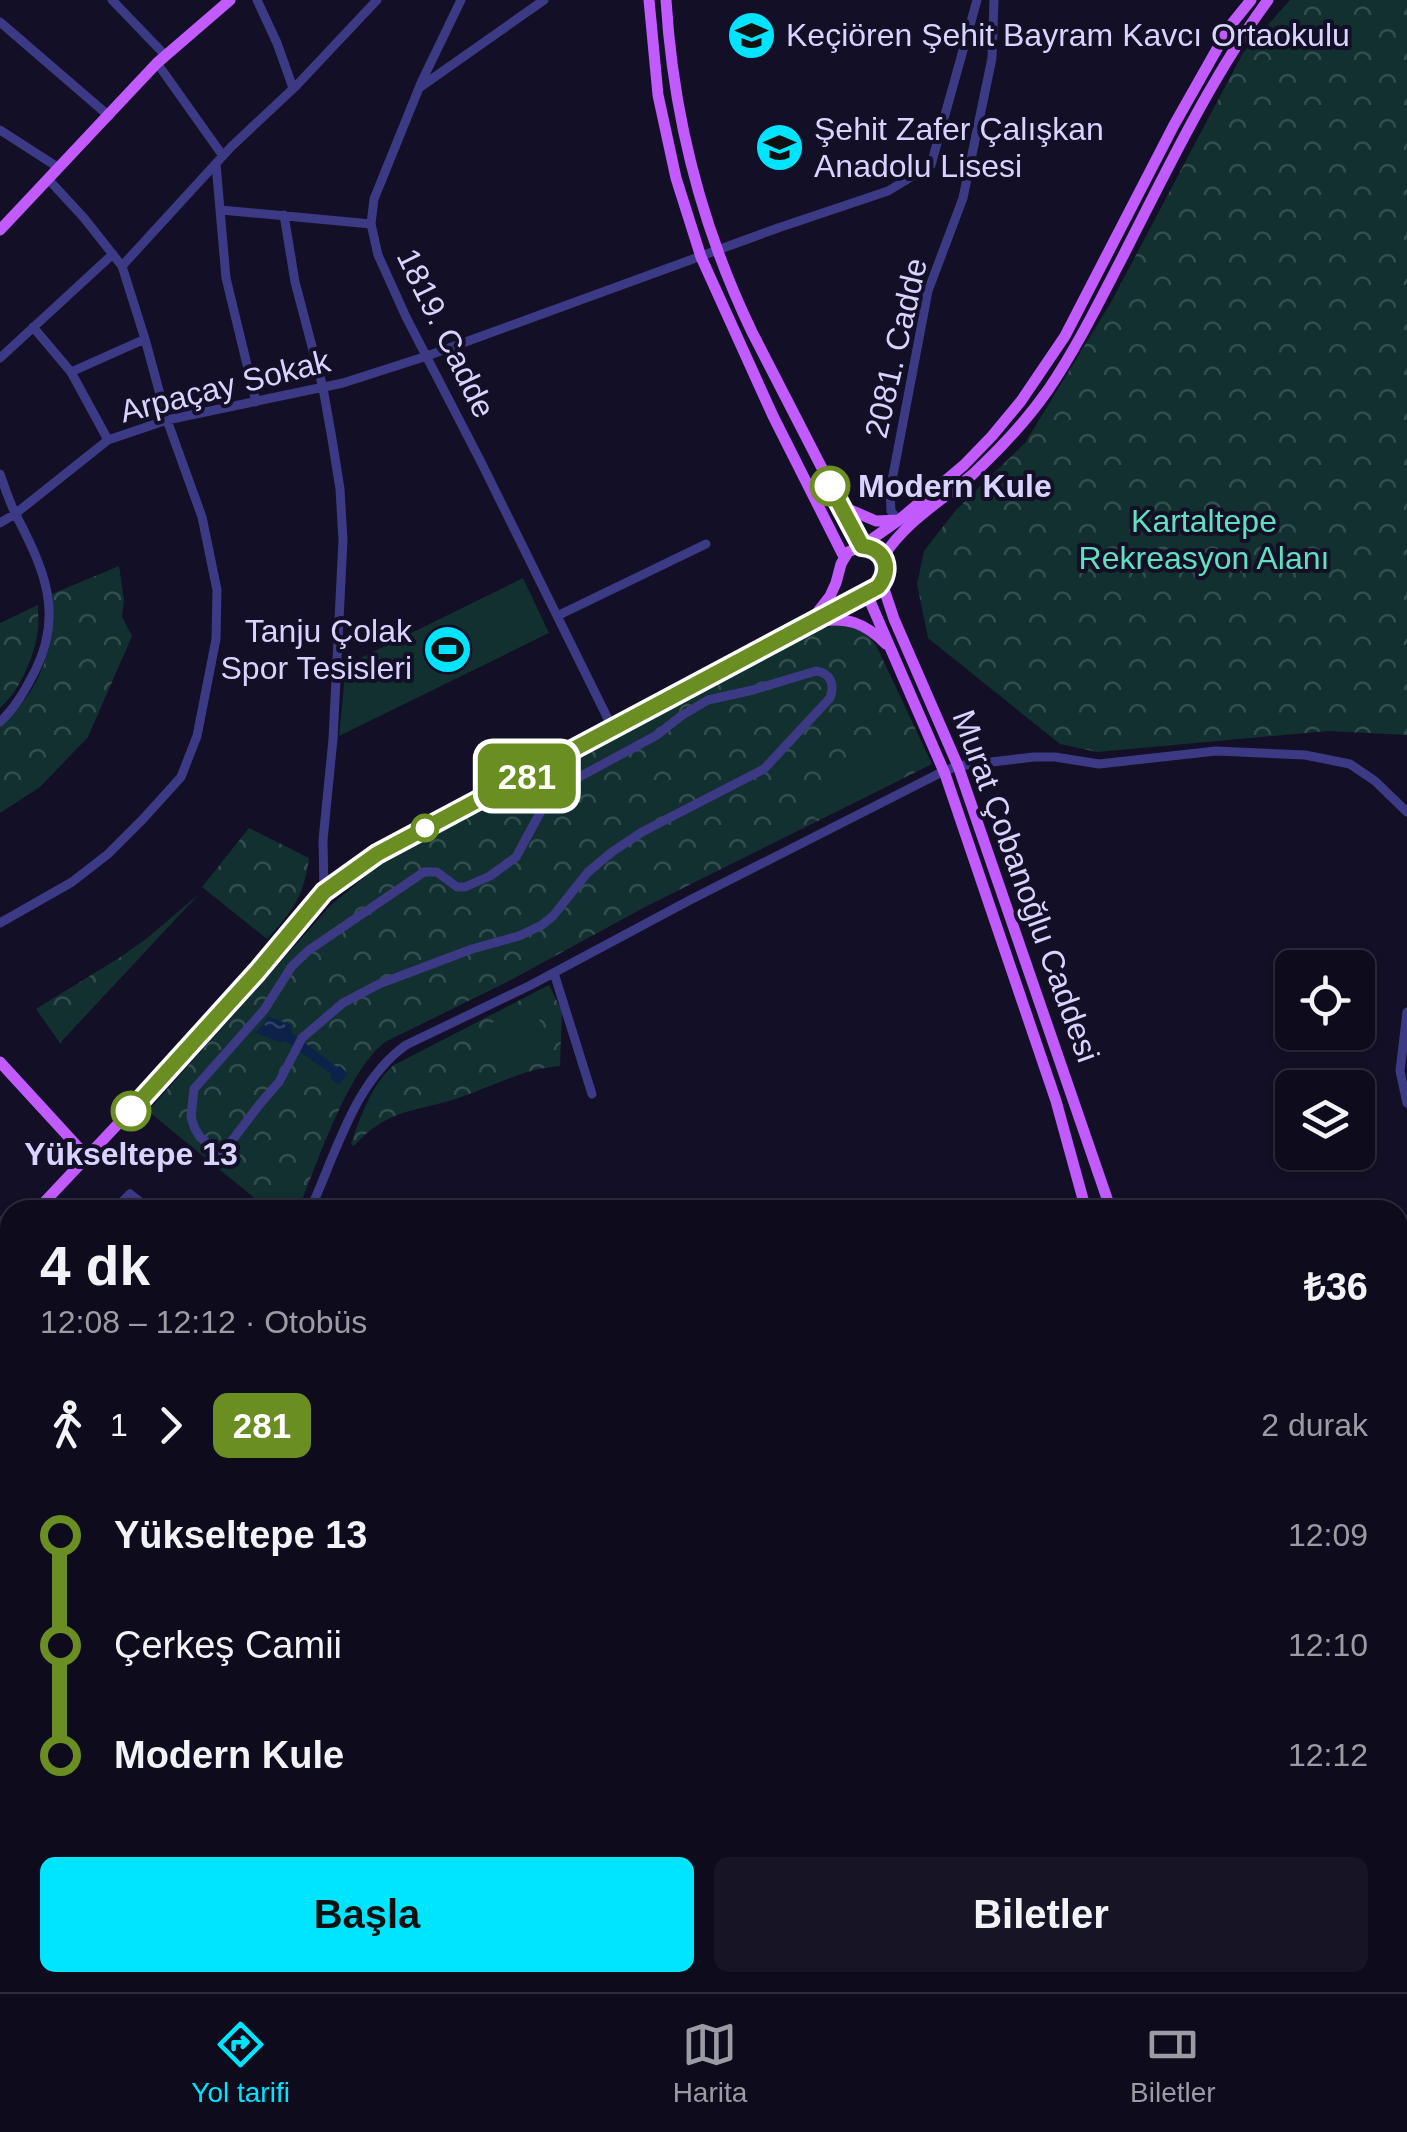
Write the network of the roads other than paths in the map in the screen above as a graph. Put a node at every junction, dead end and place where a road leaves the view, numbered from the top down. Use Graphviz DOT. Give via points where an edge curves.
graph roads {
  1 [pos="112,0"];
  2 [pos="230,0"];
  3 [pos="257,0"];
  4 [pos="377,0"];
  5 [pos="461,0"];
  6 [pos="544,0"];
  7 [pos="650,0"];
  8 [pos="666,0"];
  9 [pos="977,0"];
  10 [pos="994,0"];
  11 [pos="1251,0"];
  12 [pos="1268,0"];
  13 [pos="214,5"];
  14 [pos="0,22"];
  15 [pos="161,59"];
  16 [pos="293,88"];
  17 [pos="419,88"];
  18 [pos="109,116"];
  19 [pos="0,130"];
  20 [pos="219,160"];
  21 [pos="60,168"];
  22 [pos="49,180"];
  23 [pos="221,210"];
  24 [pos="284,215"];
  25 [pos="3,223"];
  26 [pos="371,224"];
  27 [pos="718,251"];
  28 [pos="113,254"];
  29 [pos="700,257"];
  30 [pos="122,266"];
  31 [pos="32,327"];
  32 [pos="146,339"];
  33 [pos="426,356"];
  34 [pos="0,358"];
  35 [pos="71,372"];
  36 [pos="323,388"];
  37 [pos="256,402"];
  38 [pos="166,420"];
  39 [pos="108,440"];
  40 [pos="0,474"];
  41 [pos="841,506"];
  42 [pos="15,514"];
  43 [pos="0,523"];
  44 [pos="902,524"];
  45 [pos="706,544"];
  46 [pos="862,546"];
  47 [pos="883,557"];
  48 [pos="842,560"];
  49 [pos="882,583"];
  50 [pos="866,592"];
  51 [pos="557,616"];
  52 [pos="808,624"];
  53 [pos="890,648"];
  54 [pos="0,722"];
  55 [pos="613,729"];
  56 [pos="958,766"];
  57 [pos="944,770"];
  58 [pos="1407,812"];
  59 [pos="324,892"];
  60 [pos="0,923"];
  61 [pos="554,973"];
  62 [pos="1407,1012"];
  63 [pos="294,1050"];
  64 [pos="2,1070"];
  65 [pos="1404,1071"];
  66 [pos="592,1094"];
  67 [pos="1407,1104"];
  68 [pos="88,1158"];
  69 [pos="1102,1185"];
  70 [pos="47,1200"];
  71 [pos="314,1200"];
  72 [pos="1083,1200"];
  73 [pos="1107,1200"];
  74 [pos="1113,1200"];
  1 -- 15 [label="street"];
  2 -- 13 [label="main road"];
  3 -- 16 [label="street"];
  4 -- 16 [label="street"];
  5 -- 17 [label="street, 1819. Cadde"];
  6 -- 17 [label="street"];
  7 -- 29 [label="main road" via="658,95"];
  8 -- 27 [label="main road" via="684,132"];
  9 -- 27 [label="street, Arpaçay Sokak" via="931,165 888,192"];
  10 -- 44 [label="street, 2081. Cadde" via="992,58 963,198 928,291 890,491 891,511"];
  11 -- 44 [label="main road" via="1174,125 1044,367 992,436"];
  12 -- 44 [label="main road" via="1239,40 1047,391 972,474"];
  13 -- 15 [label="main road"];
  14 -- 18 [label="street"];
  15 -- 18 [label="main road"];
  15 -- 20 [label="street"];
  16 -- 20 [label="street"];
  17 -- 26 [label="street, 1819. Cadde" via="374,199"];
  18 -- 21 [label="main road"];
  19 -- 21 [label="street"];
  20 -- 23 [label="street"];
  20 -- 30 [label="street"];
  21 -- 22 [label="main road"];
  22 -- 25 [label="main road"];
  22 -- 28 [label="street"];
  23 -- 24 [label="street"];
  23 -- 37 [label="street" via="226,278"];
  24 -- 26 [label="street"];
  24 -- 36 [label="street"];
  26 -- 33 [label="street, 1819. Cadde" via="378,255"];
  27 -- 29 [label="street, Arpaçay Sokak"];
  27 -- 41 [label="main road"];
  28 -- 30 [label="street"];
  28 -- 31 [label="street"];
  29 -- 33 [label="street, Arpaçay Sokak"];
  29 -- 48 [label="main road"];
  30 -- 32 [label="street"];
  31 -- 34 [label="street"];
  31 -- 35 [label="street"];
  32 -- 35 [label="street"];
  32 -- 38 [label="street"];
  33 -- 36 [label="street, Arpaçay Sokak"];
  33 -- 51 [label="street, 1819. Cadde"];
  35 -- 39 [label="street"];
  36 -- 37 [label="street, Arpaçay Sokak"];
  36 -- 59 [label="street" via="343,540"];
  37 -- 38 [label="street, Arpaçay Sokak"];
  38 -- 39 [label="street, Arpaçay Sokak"];
  38 -- 60 [label="street" via="202,517 217,590 216,639 196,736 181,776 108,854"];
  39 -- 42 [label="street, Arpaçay Sokak"];
  40 -- 42 [label="street"];
  41 -- 44 [label="main road"];
  41 -- 46 [label="main road"];
  42 -- 43 [label="street, Arpaçay Sokak"];
  42 -- 54 [label="street" via="40,562 50,620 40,660 19,702"];
  44 -- 46 [label="main road"];
  44 -- 47 [label="main road"];
  45 -- 51 [label="street"];
  46 -- 47 [label="main road"];
  46 -- 48 [label="main road"];
  47 -- 49 [label="main road"];
  48 -- 50 [label="main road" via="849,587"];
  48 -- 52 [label="main road" via="830,596"];
  49 -- 50 [label="main road"];
  49 -- 56 [label="main road, Murat Çobanoğlu Caddesi"];
  50 -- 52 [label="main road"];
  50 -- 53 [label="main road, Murat Çobanoğlu Caddesi"];
  51 -- 55 [label="street, 1819. Cadde"];
  52 -- 53 [label="main road" via="850,621"];
  52 -- 55 [label="main road"];
  53 -- 57 [label="main road, Murat Çobanoğlu Caddesi"];
  55 -- 59 [label="main road" via="377,854"];
  56 -- 57 [label="street"];
  56 -- 58 [label="street" via="1034,756 1098,764 1216,750 1293,754 1350,764"];
  56 -- 69 [label="main road, Murat Çobanoğlu Caddesi"];
  57 -- 61 [label="street"];
  57 -- 72 [label="main road, Murat Çobanoğlu Caddesi"];
  59 -- 68 [label="main road"];
  61 -- 66 [label="street"];
  61 -- 71 [label="street" via="390,1057 351,1116"];
  62 -- 65 [label="street"];
  63 -- 63 [label="street" via="279,1082 220,1155 200,1137 192,1117 194,1089 264,1010 292,966 321,942 424,872 438,872 458,887 500,870 516,857 552,793 658,735 694,707 809,672 831,680 830,698 764,769 612,852 542,925 363,991"];
  64 -- 68 [label="main road"];
  65 -- 67 [label="street"];
  68 -- 70 [label="main road"];
  69 -- 73 [label="main road, Murat Çobanoğlu Caddesi"];
  69 -- 74 [label="main road"];
}
